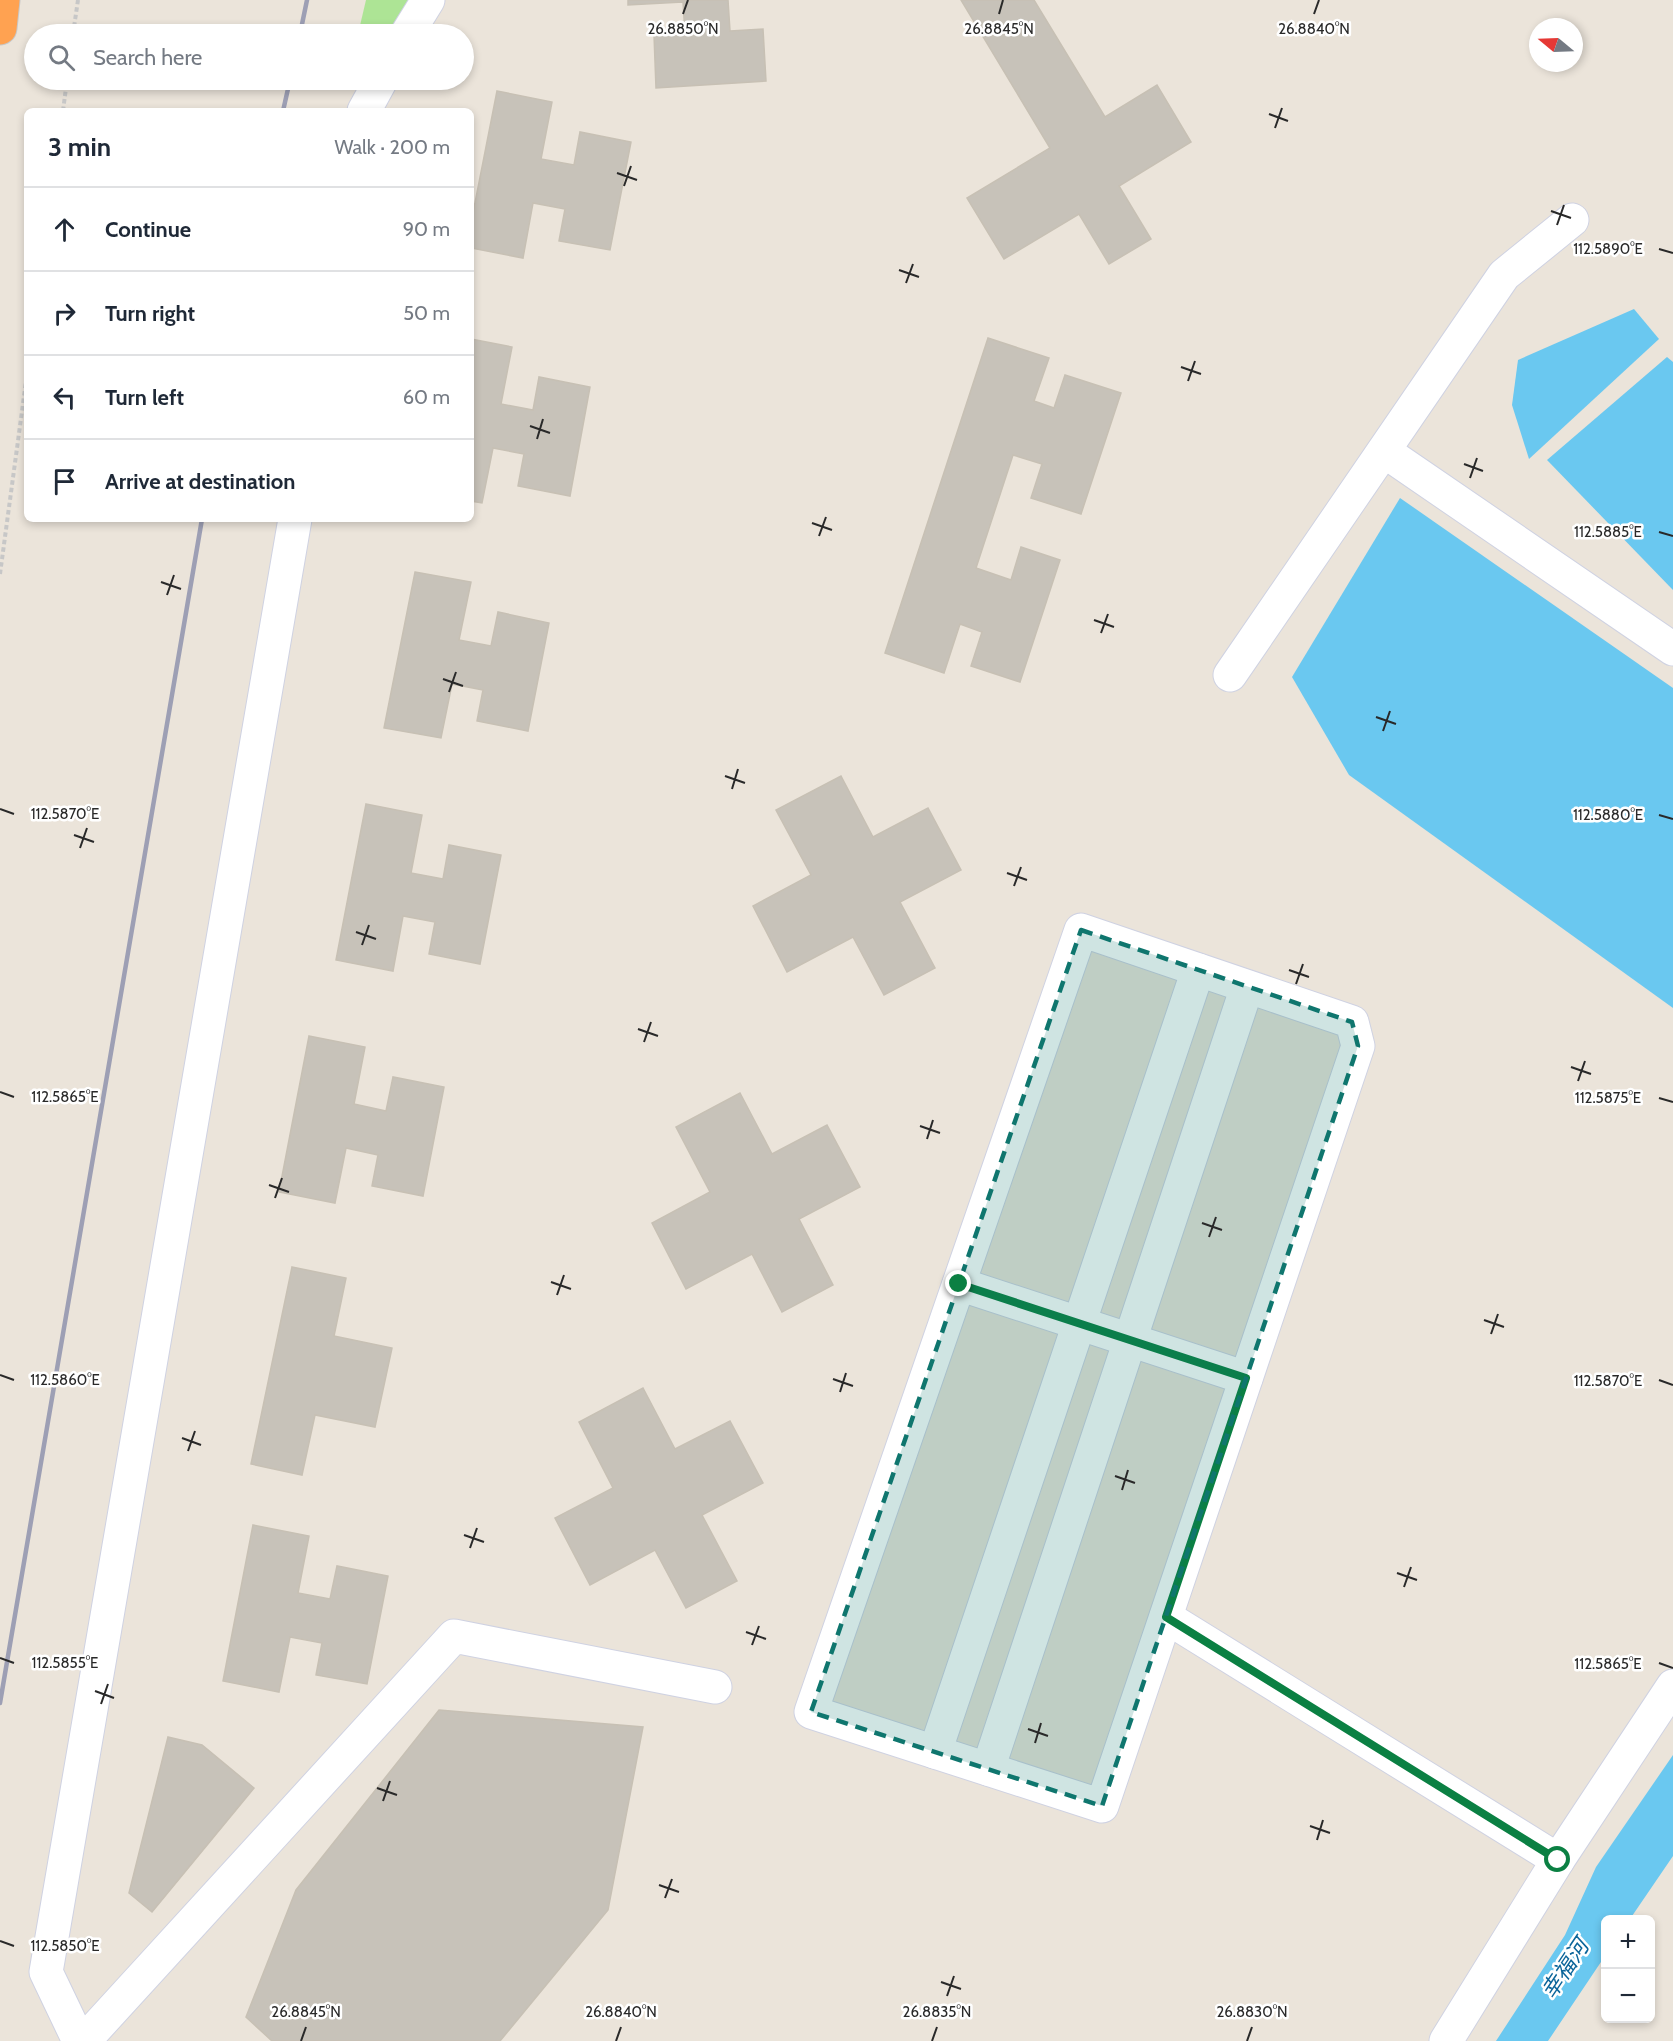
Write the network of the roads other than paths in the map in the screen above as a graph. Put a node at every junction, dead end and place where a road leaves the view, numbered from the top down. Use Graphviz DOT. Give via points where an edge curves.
graph roads {
  1 [pos="3,0"];
  2 [pos="428,0"];
  3 [pos="413,24"];
  4 [pos="0,28"];
  5 [pos="376,90"];
  6 [pos="366,108"];
  7 [pos="1572,220"];
  8 [pos="1384,451"];
  9 [pos="294,522"];
  10 [pos="1673,649"];
  11 [pos="1230,675"];
  12 [pos="1198,970"];
  13 [pos="1247,987"];
  14 [pos="959,1284"];
  15 [pos="1079,1323"];
  16 [pos="1130,1340"];
  17 [pos="1246,1378"];
  18 [pos="1166,1617"];
  19 [pos="1673,1686"];
  20 [pos="716,1687"];
  21 [pos="935,1752"];
  22 [pos="988,1769"];
  23 [pos="1558,1860"];
  24 [pos="79,2041"];
  25 [pos="84,2041"];
  26 [pos="1446,2041"];
  1 -- 4 [label="highway"];
  2 -- 3 [label="street"];
  5 -- 6 [label="street"];
  7 -- 8 [label="street" via="1504,274"];
  8 -- 10 [label="street"];
  8 -- 11 [label="street"];
  9 -- 24 [label="street" via="46,1972"];
  12 -- 13 [label="street"];
  12 -- 14 [label="street" via="1081,930"];
  12 -- 15 [label="street"];
  13 -- 16 [label="street"];
  13 -- 17 [label="street" via="1352,1022 1358,1046"];
  14 -- 15 [label="street"];
  14 -- 21 [label="street" via="811,1712"];
  15 -- 16 [label="street"];
  15 -- 21 [label="street"];
  16 -- 17 [label="street"];
  16 -- 22 [label="street"];
  17 -- 18 [label="street"];
  18 -- 22 [label="street" via="1102,1806"];
  18 -- 23 [label="street"];
  19 -- 23 [label="street"];
  20 -- 25 [label="street" via="454,1636"];
  21 -- 22 [label="street"];
  23 -- 26 [label="street"];
}
